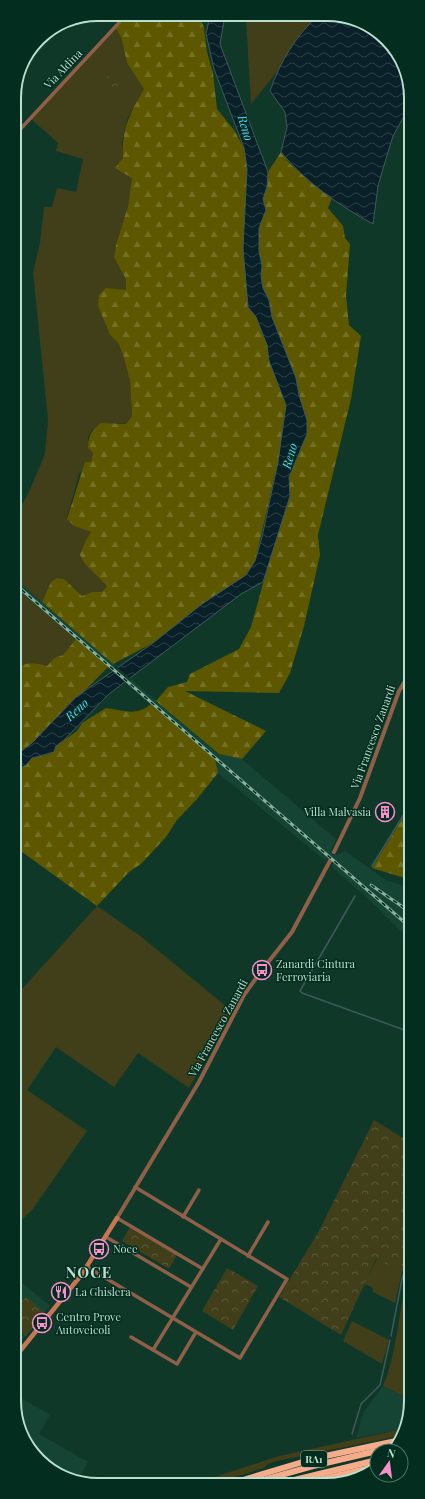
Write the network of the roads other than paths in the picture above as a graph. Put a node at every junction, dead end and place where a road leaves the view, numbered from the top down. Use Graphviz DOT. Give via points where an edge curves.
graph roads {
  1 [pos="120,21"];
  2 [pos="21,128"];
  3 [pos="404,682"];
  4 [pos="334,852"];
  5 [pos="331,859"];
  6 [pos="135,1187"];
  7 [pos="199,1190"];
  8 [pos="183,1217"];
  9 [pos="117,1218"];
  10 [pos="268,1222"];
  11 [pos="106,1237"];
  12 [pos="221,1239"];
  13 [pos="248,1256"];
  14 [pos="87,1267"];
  15 [pos="203,1269"];
  16 [pos="191,1287"];
  17 [pos="172,1318"];
  18 [pos="196,1332"];
  19 [pos="131,1337"];
  20 [pos="21,1350"];
  21 [pos="153,1350"];
  22 [pos="392,1442"];
  23 [pos="369,1453"];
  24 [pos="369,1462"];
  25 [pos="362,1470"];
  26 [pos="250,1478"];
  27 [pos="271,1478"];
  28 [pos="303,1478"];
  29 [pos="327,1478"];
  1 -- 2 [label="street, Via Aldina"];
  3 -- 4 [label="street, Via Francesco Zanardi" via="398,691 360,798"];
  5 -- 6 [label="street, Via Francesco Zanardi" via="292,932 244,995 199,1082"];
  6 -- 8 [label="street"];
  6 -- 9 [label="street, Via Francesco Zanardi"];
  7 -- 8 [label="street"];
  8 -- 12 [label="street"];
  9 -- 11 [label="main road, Via Francesco Zanardi"];
  9 -- 15 [label="street"];
  10 -- 13 [label="street"];
  11 -- 14 [label="main road, Via Francesco Zanardi"];
  11 -- 16 [label="street"];
  12 -- 13 [label="street"];
  12 -- 15 [label="street"];
  13 -- 18 [label="street" via="287,1279 240,1358"];
  14 -- 17 [label="street"];
  14 -- 20 [label="main road, Via Francesco Zanardi"];
  15 -- 16 [label="street"];
  16 -- 17 [label="street"];
  17 -- 18 [label="street"];
  17 -- 21 [label="street"];
  18 -- 21 [label="street" via="177,1364"];
  19 -- 21 [label="street"];
  22 -- 26 [label="highway, RA1" via="316,1458"];
  23 -- 27 [label="highway"];
  24 -- 28 [label="highway"];
  25 -- 29 [label="highway, RA1"];
}
